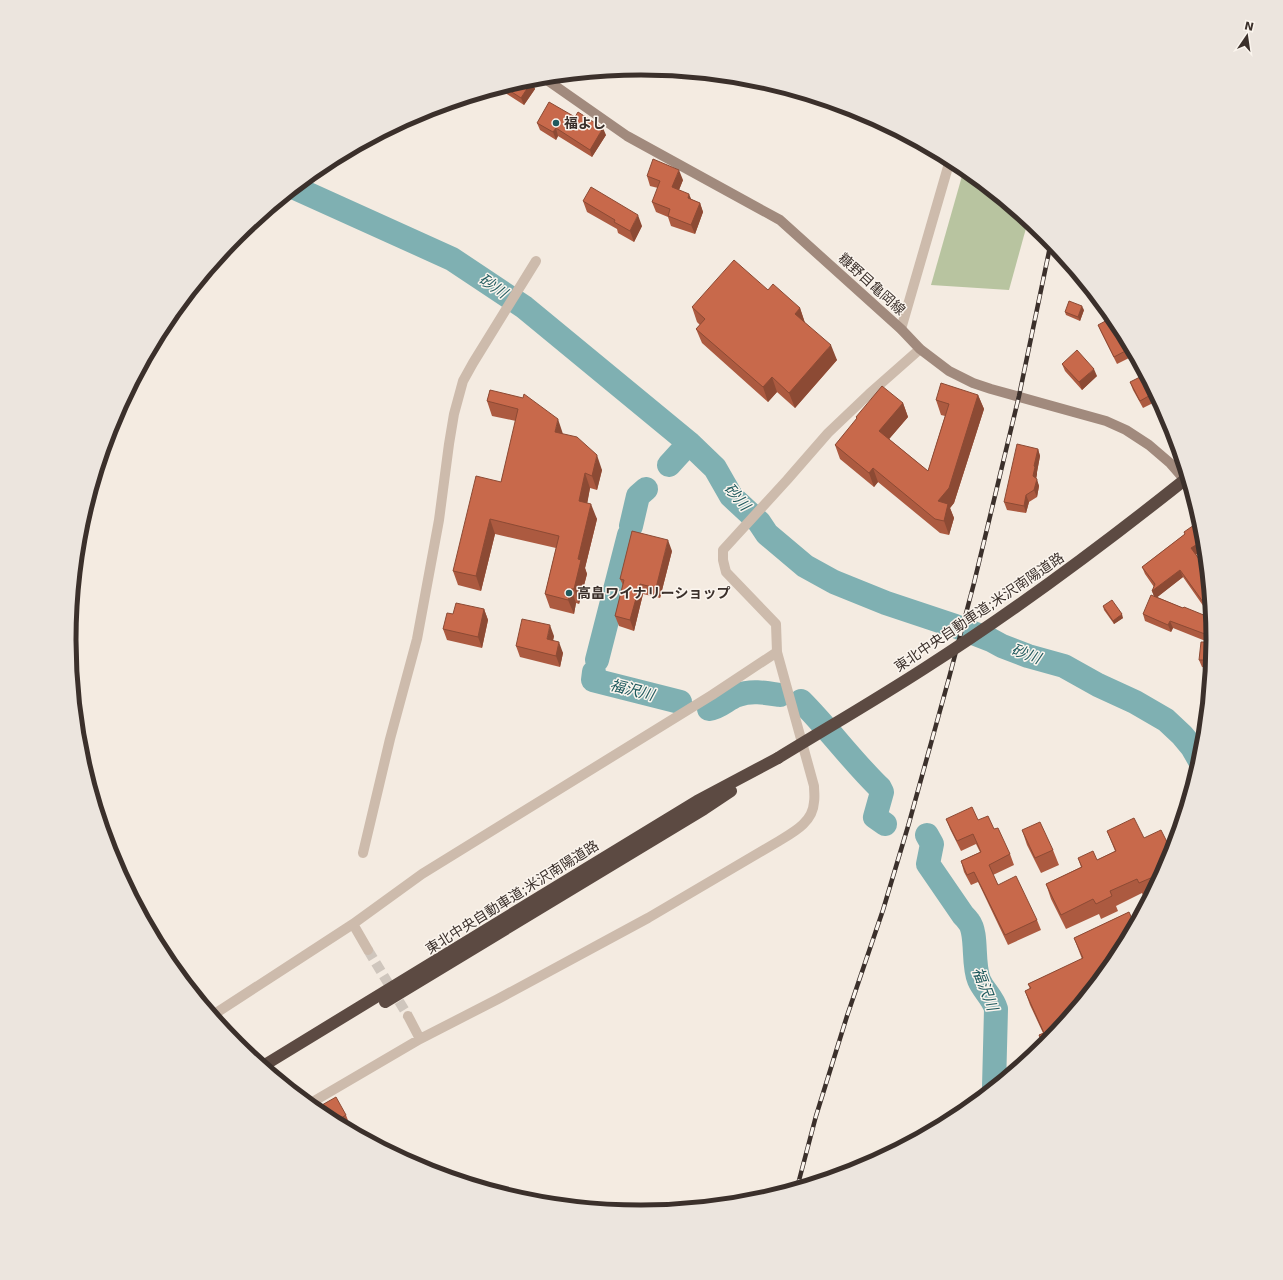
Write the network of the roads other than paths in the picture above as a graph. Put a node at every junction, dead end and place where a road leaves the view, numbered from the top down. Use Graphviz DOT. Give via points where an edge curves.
graph roads {
  1 [pos="551,83"];
  2 [pos="948,166"];
  3 [pos="536,261"];
  4 [pos="901,329"];
  5 [pos="920,349"];
  6 [pos="1182,478"];
  7 [pos="1183,481"];
  8 [pos="777,652"];
  9 [pos="778,758"];
  10 [pos="362,853"];
  11 [pos="353,924"];
  12 [pos="368,950"];
  13 [pos="217,1013"];
  14 [pos="408,1016"];
  15 [pos="420,1039"];
  16 [pos="267,1063"];
  17 [pos="274,1069"];
  18 [pos="315,1100"];
  1 -- 4 [label="main road, 糠野目亀岡線" via="627,136 780,220"];
  2 -- 4 [label="street"];
  3 -- 10 [label="street" via="463,381 454,414 439,520 417,639"];
  4 -- 5 [label="main road, 糠野目亀岡線"];
  5 -- 6 [label="main road, 糠野目亀岡線" via="949,371 973,382 1106,421 1126,430 1165,458"];
  5 -- 8 [label="street" via="828,433 723,550 722,560 726,572 776,624"];
  7 -- 9 [label="highway, 東北中央自動車道;米沢南陽道路, bridge" via="1075,565 926,668"];
  8 -- 11 [label="street" via="422,874"];
  8 -- 15 [label="street" via="814,786 812,812 805,823 794,832 648,918"];
  9 -- 16 [label="highway, 東北中央自動車道;米沢南陽道路" via="697,801"];
  9 -- 17 [label="highway, 東北中央自動車道;米沢南陽道路" via="704,809"];
  11 -- 12 [label="street"];
  11 -- 13 [label="street"];
  14 -- 15 [label="street"];
  15 -- 18 [label="street"];
}
